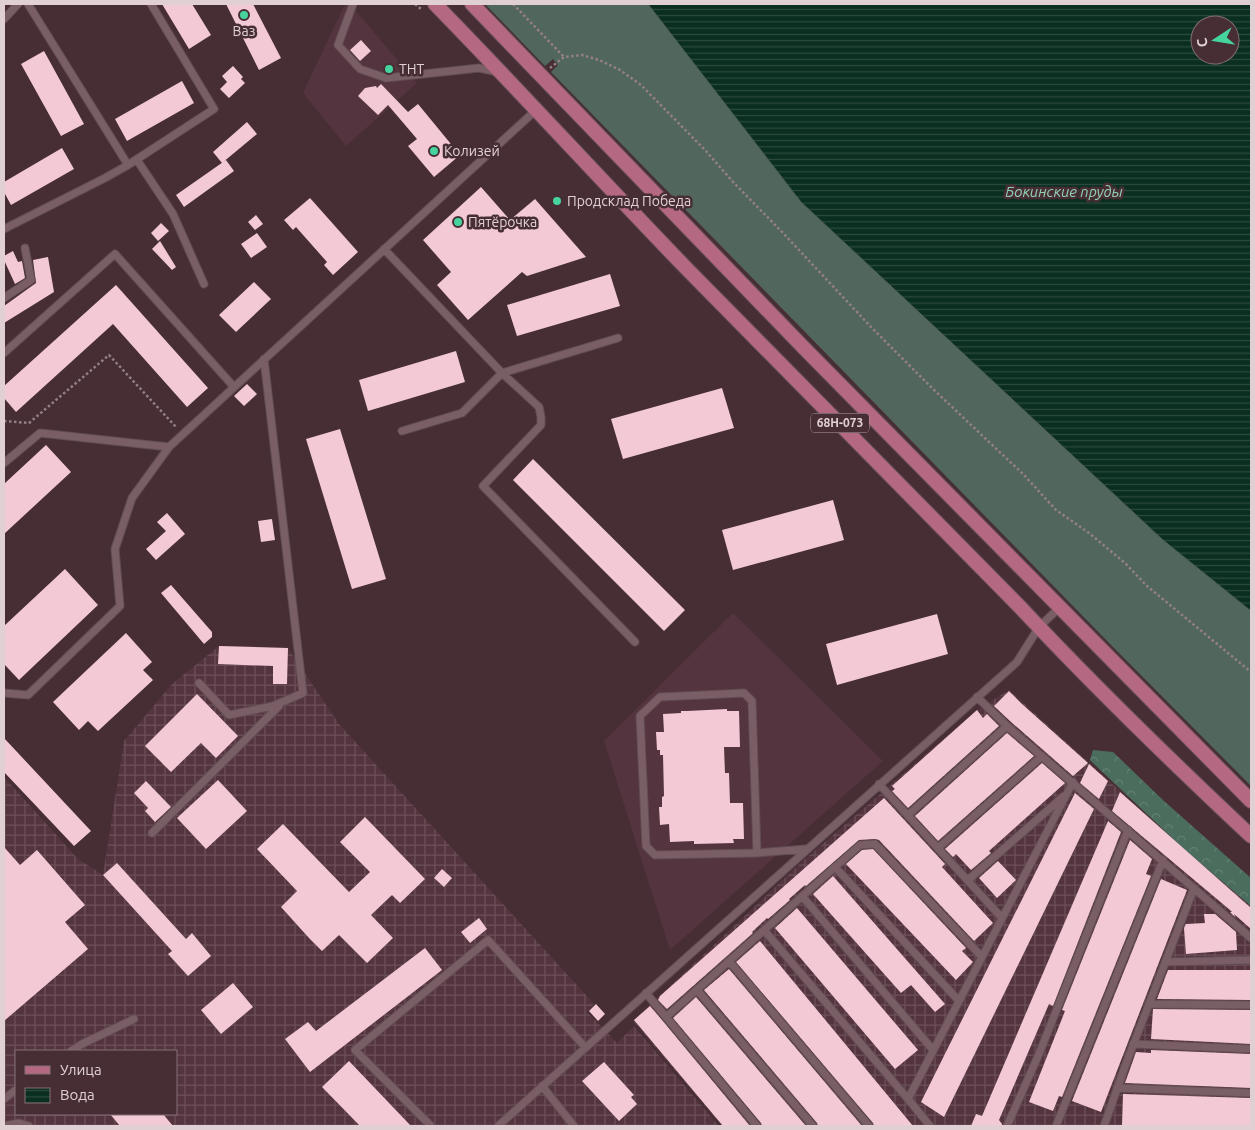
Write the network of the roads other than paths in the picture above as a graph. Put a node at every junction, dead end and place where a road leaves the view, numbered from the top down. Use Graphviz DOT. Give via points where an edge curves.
graph roads {
  1 [pos="18,4"];
  2 [pos="28,4"];
  3 [pos="151,4"];
  4 [pos="353,4"];
  5 [pos="435,4"];
  6 [pos="472,4"];
  7 [pos="4,19"];
  8 [pos="503,73"];
  9 [pos="536,110"];
  10 [pos="137,160"];
  11 [pos="128,164"];
  12 [pos="4,229"];
  13 [pos="25,248"];
  14 [pos="384,250"];
  15 [pos="204,284"];
  16 [pos="4,298"];
  17 [pos="618,338"];
  18 [pos="4,353"];
  19 [pos="264,359"];
  20 [pos="502,372"];
  21 [pos="234,387"];
  22 [pos="402,431"];
  23 [pos="169,447"];
  24 [pos="4,463"];
  25 [pos="1059,608"];
  26 [pos="1039,627"];
  27 [pos="635,642"];
  28 [pos="199,683"];
  29 [pos="4,693"];
  30 [pos="977,697"];
  31 [pos="283,702"];
  32 [pos="1007,726"];
  33 [pos="1042,756"];
  34 [pos="1072,782"];
  35 [pos="879,784"];
  36 [pos="1067,794"];
  37 [pos="1251,800"];
  38 [pos="908,815"];
  39 [pos="1128,830"];
  40 [pos="152,833"];
  41 [pos="1251,836"];
  42 [pos="938,848"];
  43 [pos="806,849"];
  44 [pos="757,853"];
  45 [pos="1163,860"];
  46 [pos="835,867"];
  47 [pos="968,880"];
  48 [pos="1194,888"];
  49 [pos="802,896"];
  50 [pos="1002,918"];
  51 [pos="764,930"];
  52 [pos="1251,938"];
  53 [pos="982,957"];
  54 [pos="1251,960"];
  55 [pos="730,961"];
  56 [pos="1165,962"];
  57 [pos="697,990"];
  58 [pos="646,993"];
  59 [pos="959,1001"];
  60 [pos="1149,1004"];
  61 [pos="1251,1005"];
  62 [pos="666,1017"];
  63 [pos="134,1019"];
  64 [pos="1133,1044"];
  65 [pos="586,1047"];
  66 [pos="1251,1049"];
  67 [pos="73,1050"];
  68 [pos="933,1050"];
  69 [pos="542,1086"];
  70 [pos="1117,1088"];
  71 [pos="15,1091"];
  72 [pos="1251,1093"];
  73 [pos="4,1099"];
  74 [pos="908,1099"];
  75 [pos="4,1126"];
  76 [pos="28,1126"];
  77 [pos="431,1126"];
  78 [pos="498,1126"];
  79 [pos="574,1126"];
  80 [pos="757,1126"];
  81 [pos="813,1126"];
  82 [pos="869,1126"];
  83 [pos="930,1126"];
  84 [pos="1007,1126"];
  85 [pos="1056,1126"];
  86 [pos="1104,1126"];
  1 -- 7 [label="lane"];
  2 -- 11 [label="lane"];
  3 -- 10 [label="lane" via="214,109"];
  4 -- 8 [label="lane" via="338,45 360,69 386,78 480,68"];
  5 -- 8 [label="main road, 68Н-073"];
  6 -- 25 [label="main road, 68Н-073"];
  8 -- 9 [label="main road, 68Н-073"];
  9 -- 14 [label="lane"];
  9 -- 26 [label="main road, 68Н-073"];
  10 -- 11 [label="lane"];
  10 -- 15 [label="lane" via="173,214"];
  11 -- 12 [label="lane"];
  13 -- 16 [label="lane" via="31,280"];
  14 -- 19 [label="lane"];
  14 -- 20 [label="lane"];
  17 -- 20 [label="lane"];
  18 -- 21 [label="lane" via="115,254"];
  19 -- 21 [label="lane"];
  19 -- 31 [label="lane" via="303,692"];
  20 -- 22 [label="lane" via="462,413"];
  20 -- 27 [label="lane" via="539,407 541,425 483,486"];
  21 -- 23 [label="lane"];
  23 -- 24 [label="lane" via="40,433"];
  23 -- 29 [label="lane" via="132,498 115,548 120,606 28,695"];
  25 -- 26 [label="lane"];
  25 -- 37 [label="main road, 68Н-073"];
  26 -- 30 [label="lane" via="1016,662"];
  26 -- 41 [label="main road, 68Н-073" via="1187,777"];
  28 -- 31 [label="lane" via="229,715"];
  30 -- 32 [label="lane"];
  30 -- 35 [label="lane"];
  31 -- 40 [label="lane"];
  32 -- 33 [label="lane"];
  32 -- 38 [label="lane"];
  33 -- 34 [label="lane"];
  33 -- 42 [label="lane"];
  34 -- 36 [label="lane"];
  34 -- 39 [label="lane"];
  35 -- 38 [label="lane"];
  35 -- 43 [label="lane"];
  36 -- 47 [label="lane"];
  36 -- 50 [label="lane"];
  38 -- 42 [label="lane"];
  39 -- 45 [label="lane"];
  39 -- 84 [label="lane"];
  42 -- 47 [label="lane"];
  43 -- 44 [label="lane"];
  43 -- 58 [label="lane"];
  44 -- 44 [label="lane" via="752,701 744,693 660,697 640,716 646,846 656,855"];
  45 -- 48 [label="lane"];
  45 -- 85 [label="lane"];
  46 -- 49 [label="lane"];
  46 -- 53 [label="lane" via="860,845 875,844"];
  46 -- 59 [label="lane"];
  47 -- 50 [label="lane"];
  48 -- 52 [label="lane"];
  48 -- 56 [label="lane"];
  49 -- 51 [label="lane"];
  49 -- 68 [label="lane"];
  50 -- 53 [label="lane"];
  51 -- 55 [label="lane"];
  51 -- 74 [label="lane"];
  53 -- 59 [label="lane"];
  54 -- 56 [label="lane"];
  55 -- 57 [label="lane"];
  55 -- 82 [label="lane"];
  56 -- 60 [label="lane"];
  57 -- 62 [label="lane"];
  57 -- 81 [label="lane"];
  58 -- 62 [label="lane"];
  58 -- 65 [label="lane"];
  59 -- 68 [label="lane"];
  60 -- 61 [label="lane"];
  60 -- 64 [label="lane"];
  62 -- 80 [label="lane"];
  63 -- 67 [label="lane"];
  64 -- 66 [label="lane"];
  64 -- 70 [label="lane"];
  65 -- 69 [label="lane"];
  65 -- 77 [label="lane" via="488,940 355,1050"];
  68 -- 74 [label="lane"];
  69 -- 78 [label="lane"];
  69 -- 79 [label="lane"];
  70 -- 72 [label="lane"];
  70 -- 86 [label="lane"];
  71 -- 73 [label="lane"];
  74 -- 83 [label="lane"];
  75 -- 76 [label="lane" via="18,1123"];
}
